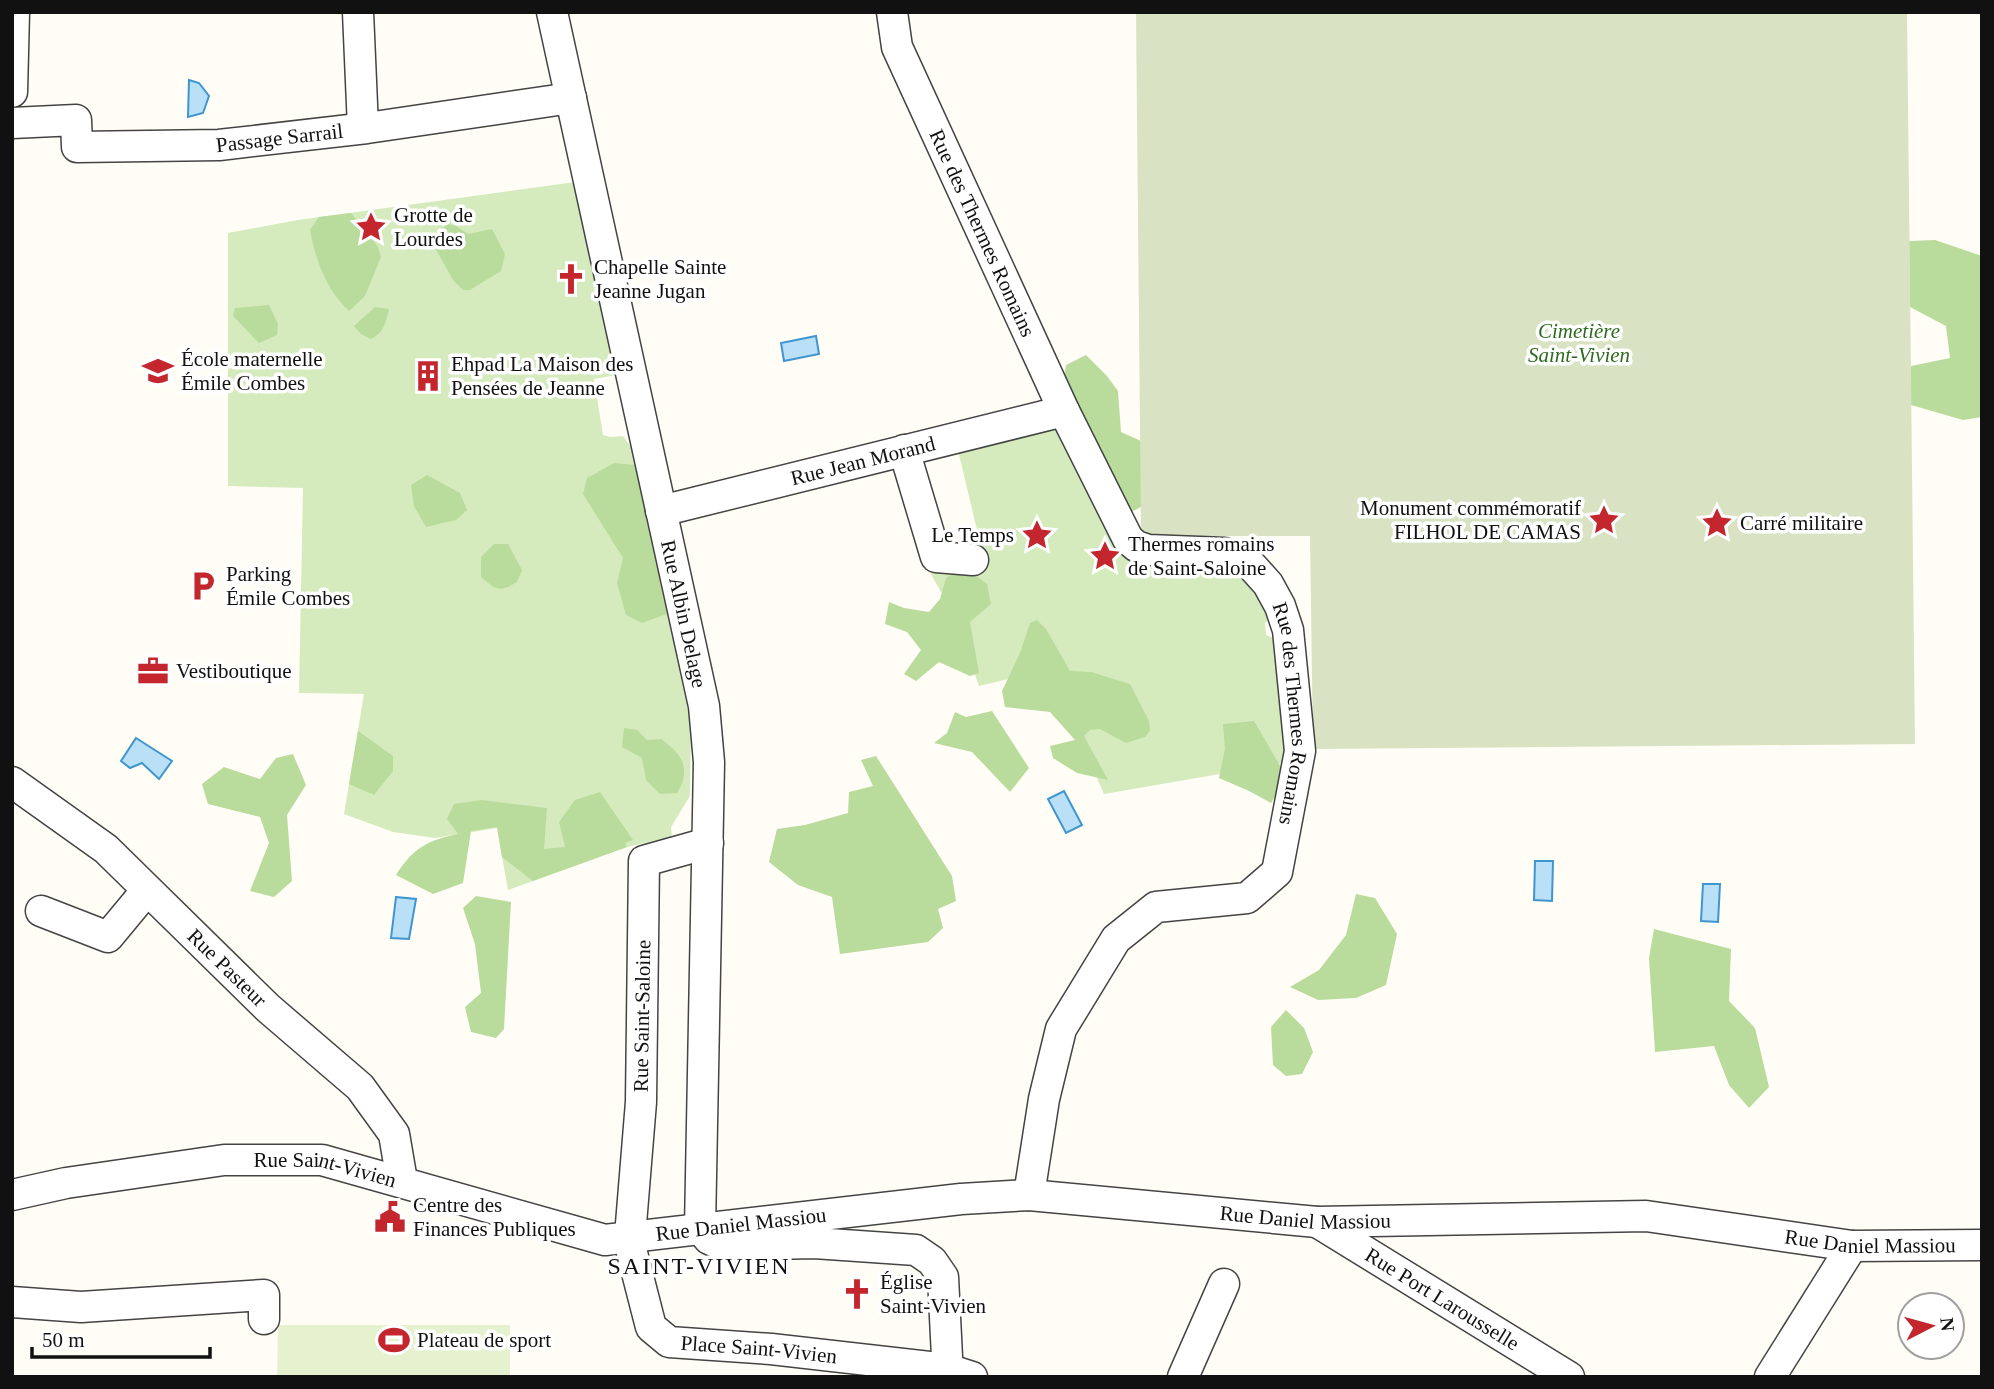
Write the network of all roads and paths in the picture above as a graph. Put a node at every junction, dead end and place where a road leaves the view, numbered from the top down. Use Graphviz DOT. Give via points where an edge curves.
graph roads {
  1 [pos="14,12"];
  2 [pos="358,12"];
  3 [pos="552,12"];
  4 [pos="892,12"];
  5 [pos="12,92"];
  6 [pos="571,98"];
  7 [pos="12,123"];
  8 [pos="363,128"];
  9 [pos="1064,411"];
  10 [pos="904,450"];
  11 [pos="661,511"];
  12 [pos="973,560"];
  13 [pos="12,782"];
  14 [pos="708,844"];
  15 [pos="148,890"];
  16 [pos="41,911"];
  17 [pos="402,1181"];
  18 [pos="12,1195"];
  19 [pos="1029,1195"];
  20 [pos="1317,1222"];
  21 [pos="700,1228"];
  22 [pos="630,1236"];
  23 [pos="1982,1245"];
  24 [pos="1852,1246"];
  25 [pos="1224,1284"];
  26 [pos="12,1302"];
  27 [pos="264,1319"];
  28 [pos="956,1374"];
  29 [pos="1183,1377"];
  30 [pos="1569,1377"];
  31 [pos="1770,1377"];
  1 -- 5 [label="street"];
  2 -- 8 [label="street"];
  3 -- 6 [label="street, Rue Albin Delage"];
  4 -- 9 [label="street, Rue des Thermes Romains" via="897,47"];
  6 -- 8 [label="street, Passage Sarrail"];
  6 -- 11 [label="street, Rue Albin Delage"];
  7 -- 8 [label="street, Passage Sarrail" via="76,120 77,147 219,145"];
  9 -- 10 [label="street, Rue Jean Morand"];
  9 -- 19 [label="street, Rue des Thermes Romains" via="1131,543 1148,550 1224,553 1250,564 1268,583 1288,630 1300,751 1277,872 1247,898 1156,907 1116,939 1061,1029"];
  10 -- 11 [label="street, Rue Jean Morand"];
  10 -- 12 [label="street" via="936,557"];
  11 -- 14 [label="street, Rue Albin Delage" via="704,706"];
  13 -- 15 [label="street, Rue Pasteur" via="106,849"];
  14 -- 21 [label="street, Rue Albin Delage"];
  14 -- 22 [label="street, Rue Saint-Saloine" via="644,861 641,1102"];
  15 -- 16 [label="street" via="108,937"];
  15 -- 17 [label="street, Rue Pasteur" via="268,1008 360,1087 394,1134"];
  17 -- 18 [label="street, Rue Saint-Vivien" via="322,1160 224,1160"];
  17 -- 22 [label="street, Rue Saint-Vivien" via="605,1240"];
  19 -- 20 [label="street, Rue Daniel Massiou"];
  19 -- 21 [label="street, Rue Daniel Massiou"];
  20 -- 24 [label="street, Rue Daniel Massiou" via="1646,1216"];
  20 -- 30 [label="street, Rue Port Larousselle"];
  21 -- 22 [label="street, Rue Daniel Massiou"];
  21 -- 28 [label="street, Place Saint-Vivien" via="722,1245 903,1236 932,1261 943,1278"];
  22 -- 28 [label="street, Place Saint-Vivien" via="651,1327 669,1342 771,1349"];
  23 -- 24 [label="street, Rue Daniel Massiou"];
  24 -- 31 [label="street"];
  25 -- 29 [label="street"];
  26 -- 27 [label="street" via="81,1307 264,1295"];
}
